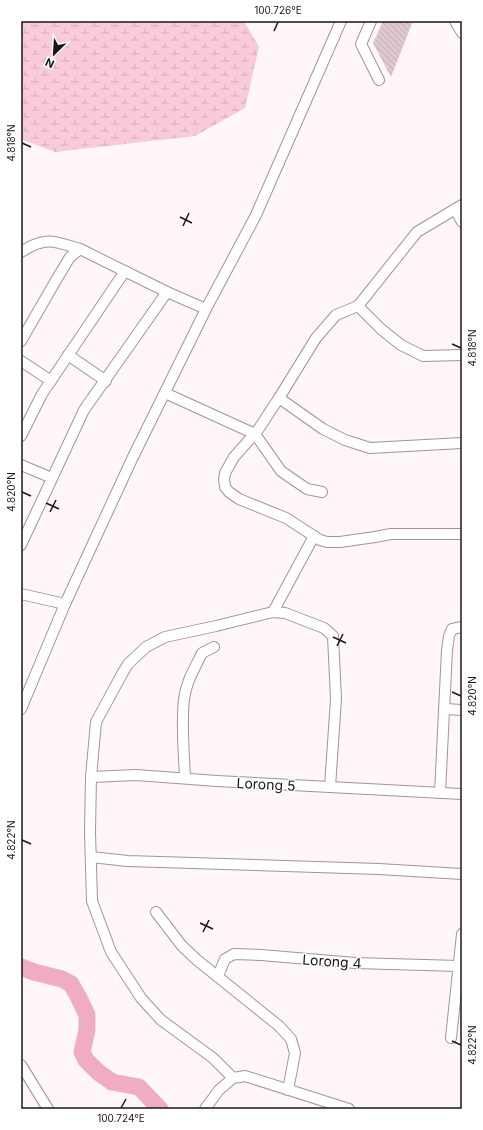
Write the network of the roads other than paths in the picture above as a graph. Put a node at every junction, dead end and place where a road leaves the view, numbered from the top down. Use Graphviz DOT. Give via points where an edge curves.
graph roads {
  1 [pos="341,21"];
  2 [pos="371,21"];
  3 [pos="455,21"];
  4 [pos="462,33"];
  5 [pos="379,80"];
  6 [pos="458,207"];
  7 [pos="462,222"];
  8 [pos="80,249"];
  9 [pos="21,252"];
  10 [pos="125,271"];
  11 [pos="167,292"];
  12 [pos="358,306"];
  13 [pos="206,309"];
  14 [pos="21,341"];
  15 [pos="68,355"];
  16 [pos="462,356"];
  17 [pos="21,361"];
  18 [pos="51,380"];
  19 [pos="106,381"];
  20 [pos="165,393"];
  21 [pos="279,398"];
  22 [pos="255,434"];
  23 [pos="21,436"];
  24 [pos="462,443"];
  25 [pos="21,465"];
  26 [pos="52,478"];
  27 [pos="322,492"];
  28 [pos="462,534"];
  29 [pos="314,536"];
  30 [pos="21,545"];
  31 [pos="21,594"];
  32 [pos="64,604"];
  33 [pos="273,612"];
  34 [pos="462,627"];
  35 [pos="214,647"];
  36 [pos="21,708"];
  37 [pos="444,709"];
  38 [pos="462,710"];
  39 [pos="91,777"];
  40 [pos="185,778"];
  41 [pos="330,787"];
  42 [pos="440,793"];
  43 [pos="462,794"];
  44 [pos="91,857"];
  45 [pos="462,874"];
  46 [pos="156,912"];
  47 [pos="462,934"];
  48 [pos="459,966"];
  49 [pos="218,976"];
  50 [pos="451,1038"];
  51 [pos="21,1065"];
  52 [pos="233,1078"];
  53 [pos="288,1090"];
  54 [pos="48,1109"];
  55 [pos="205,1109"];
  56 [pos="349,1109"];
  1 -- 13 [label="street" via="256,215"];
  2 -- 5 [label="street" via="361,44"];
  3 -- 4 [label="street"];
  6 -- 7 [label="street"];
  6 -- 12 [label="street" via="417,232"];
  8 -- 9 [label="street" via="54,241 38,242"];
  8 -- 10 [label="street"];
  8 -- 14 [label="street" via="70,257"];
  10 -- 11 [label="street"];
  10 -- 15 [label="street"];
  11 -- 13 [label="street"];
  11 -- 19 [label="street"];
  12 -- 16 [label="street" via="401,345 423,356"];
  12 -- 21 [label="street" via="336,316 316,338"];
  13 -- 20 [label="street"];
  15 -- 18 [label="street"];
  15 -- 19 [label="street"];
  17 -- 18 [label="street"];
  18 -- 23 [label="street"];
  19 -- 26 [label="street" via="84,410"];
  20 -- 22 [label="street"];
  20 -- 32 [label="street"];
  21 -- 22 [label="street"];
  21 -- 24 [label="street" via="323,429 370,448"];
  22 -- 27 [label="street" via="281,471 307,489"];
  22 -- 29 [label="street" via="234,457 225,473 225,487 239,499 286,518"];
  25 -- 26 [label="street"];
  26 -- 30 [label="street"];
  28 -- 29 [label="street" via="391,534 340,542 327,542"];
  29 -- 33 [label="street"];
  31 -- 32 [label="street"];
  32 -- 36 [label="street"];
  33 -- 39 [label="street" via="165,637 146,647 128,664 96,722"];
  33 -- 41 [label="street" via="285,613 324,628 334,636 336,699"];
  34 -- 37 [label="street" via="452,629 449,636"];
  35 -- 40 [label="street" via="202,653 190,677 184,698"];
  37 -- 38 [label="street"];
  37 -- 42 [label="street"];
  39 -- 40 [label="street, Lorong 5" via="136,775"];
  39 -- 44 [label="street"];
  40 -- 41 [label="street, Lorong 5"];
  41 -- 42 [label="street, Lorong 5"];
  42 -- 43 [label="street, Lorong 5"];
  44 -- 45 [label="street" via="128,861"];
  44 -- 52 [label="street" via="92,901 111,952 141,998 161,1020 213,1058"];
  46 -- 49 [label="street" via="182,946"];
  47 -- 48 [label="street"];
  48 -- 49 [label="street, Lorong 4" via="355,963 234,954 225,959"];
  48 -- 50 [label="street"];
  49 -- 53 [label="street" via="292,1039 295,1053"];
  51 -- 54 [label="street"];
  52 -- 53 [label="street" via="246,1076"];
  52 -- 55 [label="street" via="219,1090"];
  53 -- 56 [label="street"];
}
